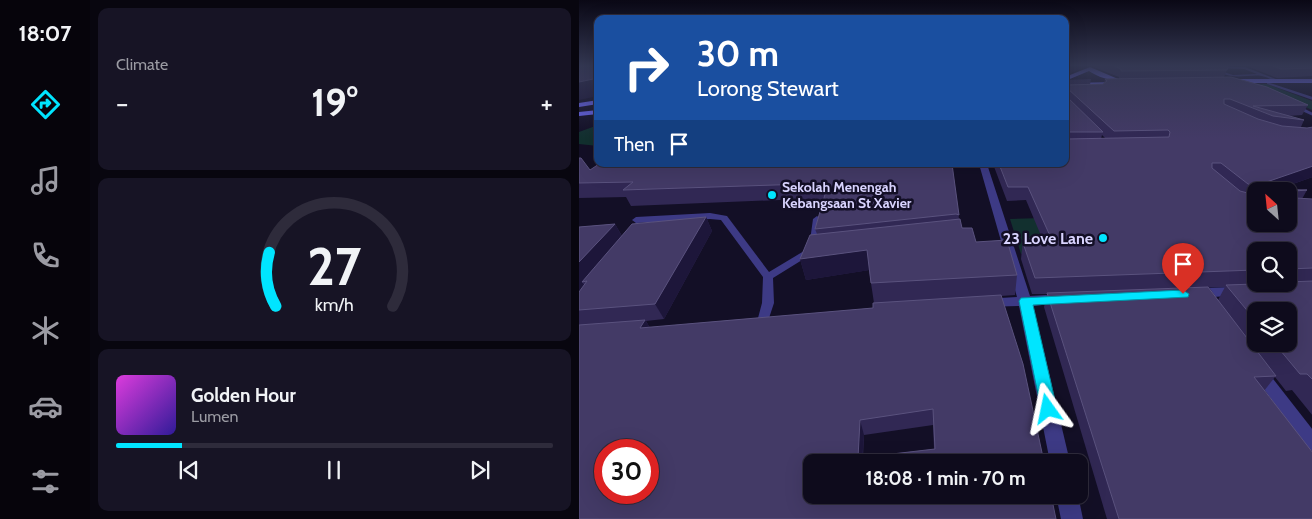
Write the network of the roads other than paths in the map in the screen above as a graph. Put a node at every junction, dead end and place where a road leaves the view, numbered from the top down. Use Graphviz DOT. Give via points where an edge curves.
graph roads {
  1 [pos="1292,90"];
  2 [pos="1312,99"];
  3 [pos="1288,102"];
  4 [pos="594,103"];
  5 [pos="579,105"];
  6 [pos="594,112"];
  7 [pos="579,114"];
  8 [pos="1312,115"];
  9 [pos="984,167"];
  10 [pos="817,219"];
  11 [pos="636,220"];
  12 [pos="768,277"];
  13 [pos="1253,292"];
  14 [pos="1203,293"];
  15 [pos="1183,294"];
  16 [pos="1075,299"];
  17 [pos="1025,301"];
  18 [pos="977,304"];
  19 [pos="1215,309"];
  20 [pos="783,317"];
  21 [pos="759,319"];
  22 [pos="1255,364"];
  23 [pos="1312,444"];
  24 [pos="1058,454"];
  25 [pos="1069,504"];
  26 [pos="1072,519"];
  1 -- 2 [label="lane"];
  3 -- 8 [label="lane"];
  4 -- 5 [label="main road"];
  6 -- 7 [label="main road"];
  9 -- 17 [label="street"];
  10 -- 12 [label="lane" via="817,250"];
  11 -- 12 [label="lane" via="723,218"];
  12 -- 21 [label="lane" via="768,303"];
  13 -- 14 [label="street"];
  14 -- 15 [label="street"];
  14 -- 19 [label="lane"];
  16 -- 17 [label="street"];
  17 -- 18 [label="street"];
  17 -- 24 [label="street"];
  20 -- 21 [label="street"];
  22 -- 23 [label="lane"];
  25 -- 26 [label="street"];
}
